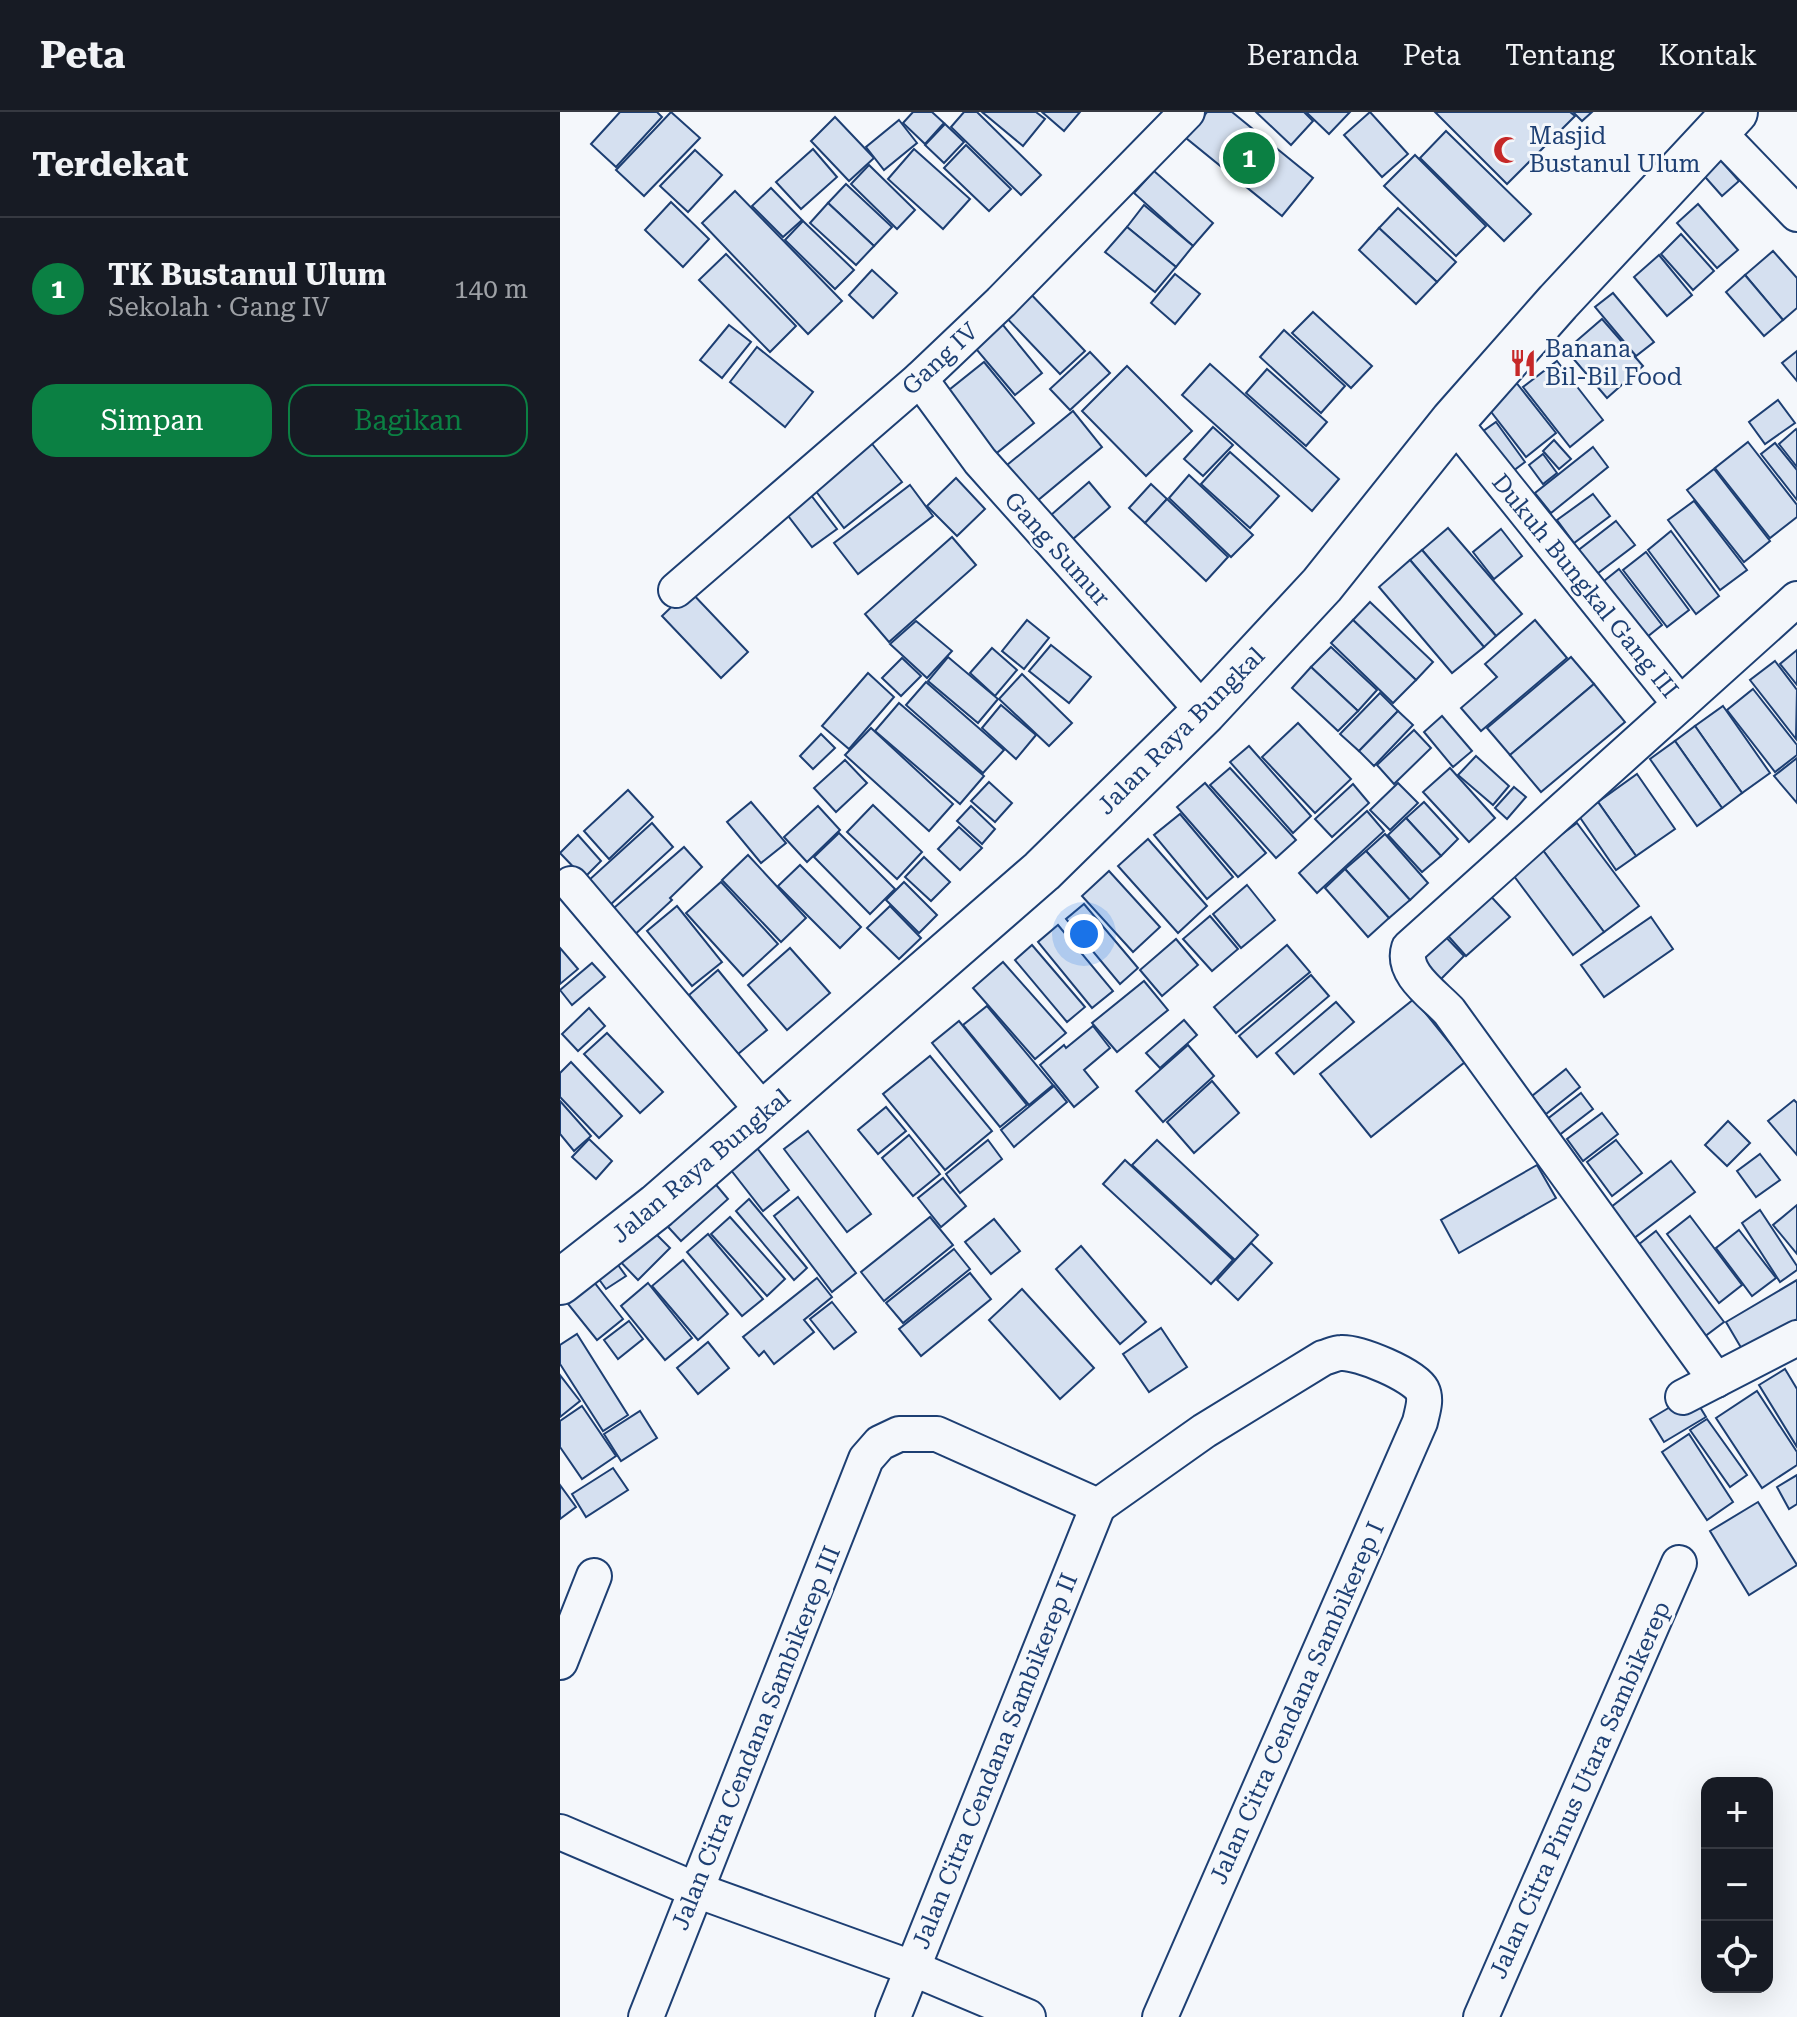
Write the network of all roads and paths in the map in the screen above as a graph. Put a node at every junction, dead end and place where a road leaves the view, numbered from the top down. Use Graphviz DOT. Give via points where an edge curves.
graph roads {
  1 [pos="1187,112"];
  2 [pos="1728,118"];
  3 [pos="1797,214"];
  4 [pos="920,379"];
  5 [pos="1453,421"];
  6 [pos="676,590"];
  7 [pos="1797,599"];
  8 [pos="1680,704"];
  9 [pos="1204,712"];
  10 [pos="571,884"];
  11 [pos="765,1113"];
  12 [pos="560,1282"];
  13 [pos="1797,1338"];
  14 [pos="1716,1380"];
  15 [pos="1683,1397"];
  16 [pos="1098,1506"];
  17 [pos="1679,1563"];
  18 [pos="594,1576"];
  19 [pos="560,1662"];
  20 [pos="560,1832"];
  21 [pos="696,1890"];
  22 [pos="912,1968"];
  23 [pos="646,2017"];
  24 [pos="893,2017"];
  25 [pos="1028,2017"];
  26 [pos="1160,2017"];
  27 [pos="1481,2017"];
  1 -- 4 [label="street, Gang IV"];
  2 -- 3 [label="street"];
  2 -- 5 [label="street, Jalan Raya Bungkal"];
  4 -- 6 [label="street, Gang IV"];
  4 -- 9 [label="street, Gang Sumur" via="989,471"];
  5 -- 8 [label="street, Dukuh Bungkal Gang III"];
  5 -- 9 [label="street, Jalan Raya Bungkal" via="1322,585"];
  7 -- 8 [label="street, Dukuh Bungkal Gang III"];
  8 -- 14 [label="street" via="1409,948 1406,958 1409,970 1449,1011"];
  9 -- 11 [label="street, Jalan Raya Bungkal" via="1042,871"];
  10 -- 11 [label="street"];
  11 -- 12 [label="street, Jalan Raya Bungkal"];
  13 -- 14 [label="street"];
  14 -- 15 [label="street"];
  16 -- 21 [label="street, Jalan Citra Cendana Sambikerep III" via="937,1434 899,1434 880,1443 866,1459"];
  16 -- 22 [label="street, Jalan Citra Cendana Sambikerep II"];
  16 -- 26 [label="street, Jalan Citra Cendana Sambikerep I" via="1204,1431 1323,1358 1341,1353 1362,1356 1421,1387 1420,1422"];
  17 -- 27 [label="street, Jalan Citra Pinus Utara Sambikerep"];
  18 -- 19 [label="street"];
  20 -- 21 [label="street"];
  21 -- 22 [label="street"];
  21 -- 23 [label="street, Jalan Citra Cendana Sambikerep III"];
  22 -- 24 [label="street, Jalan Citra Cendana Sambikerep II"];
  22 -- 25 [label="street"];
}
